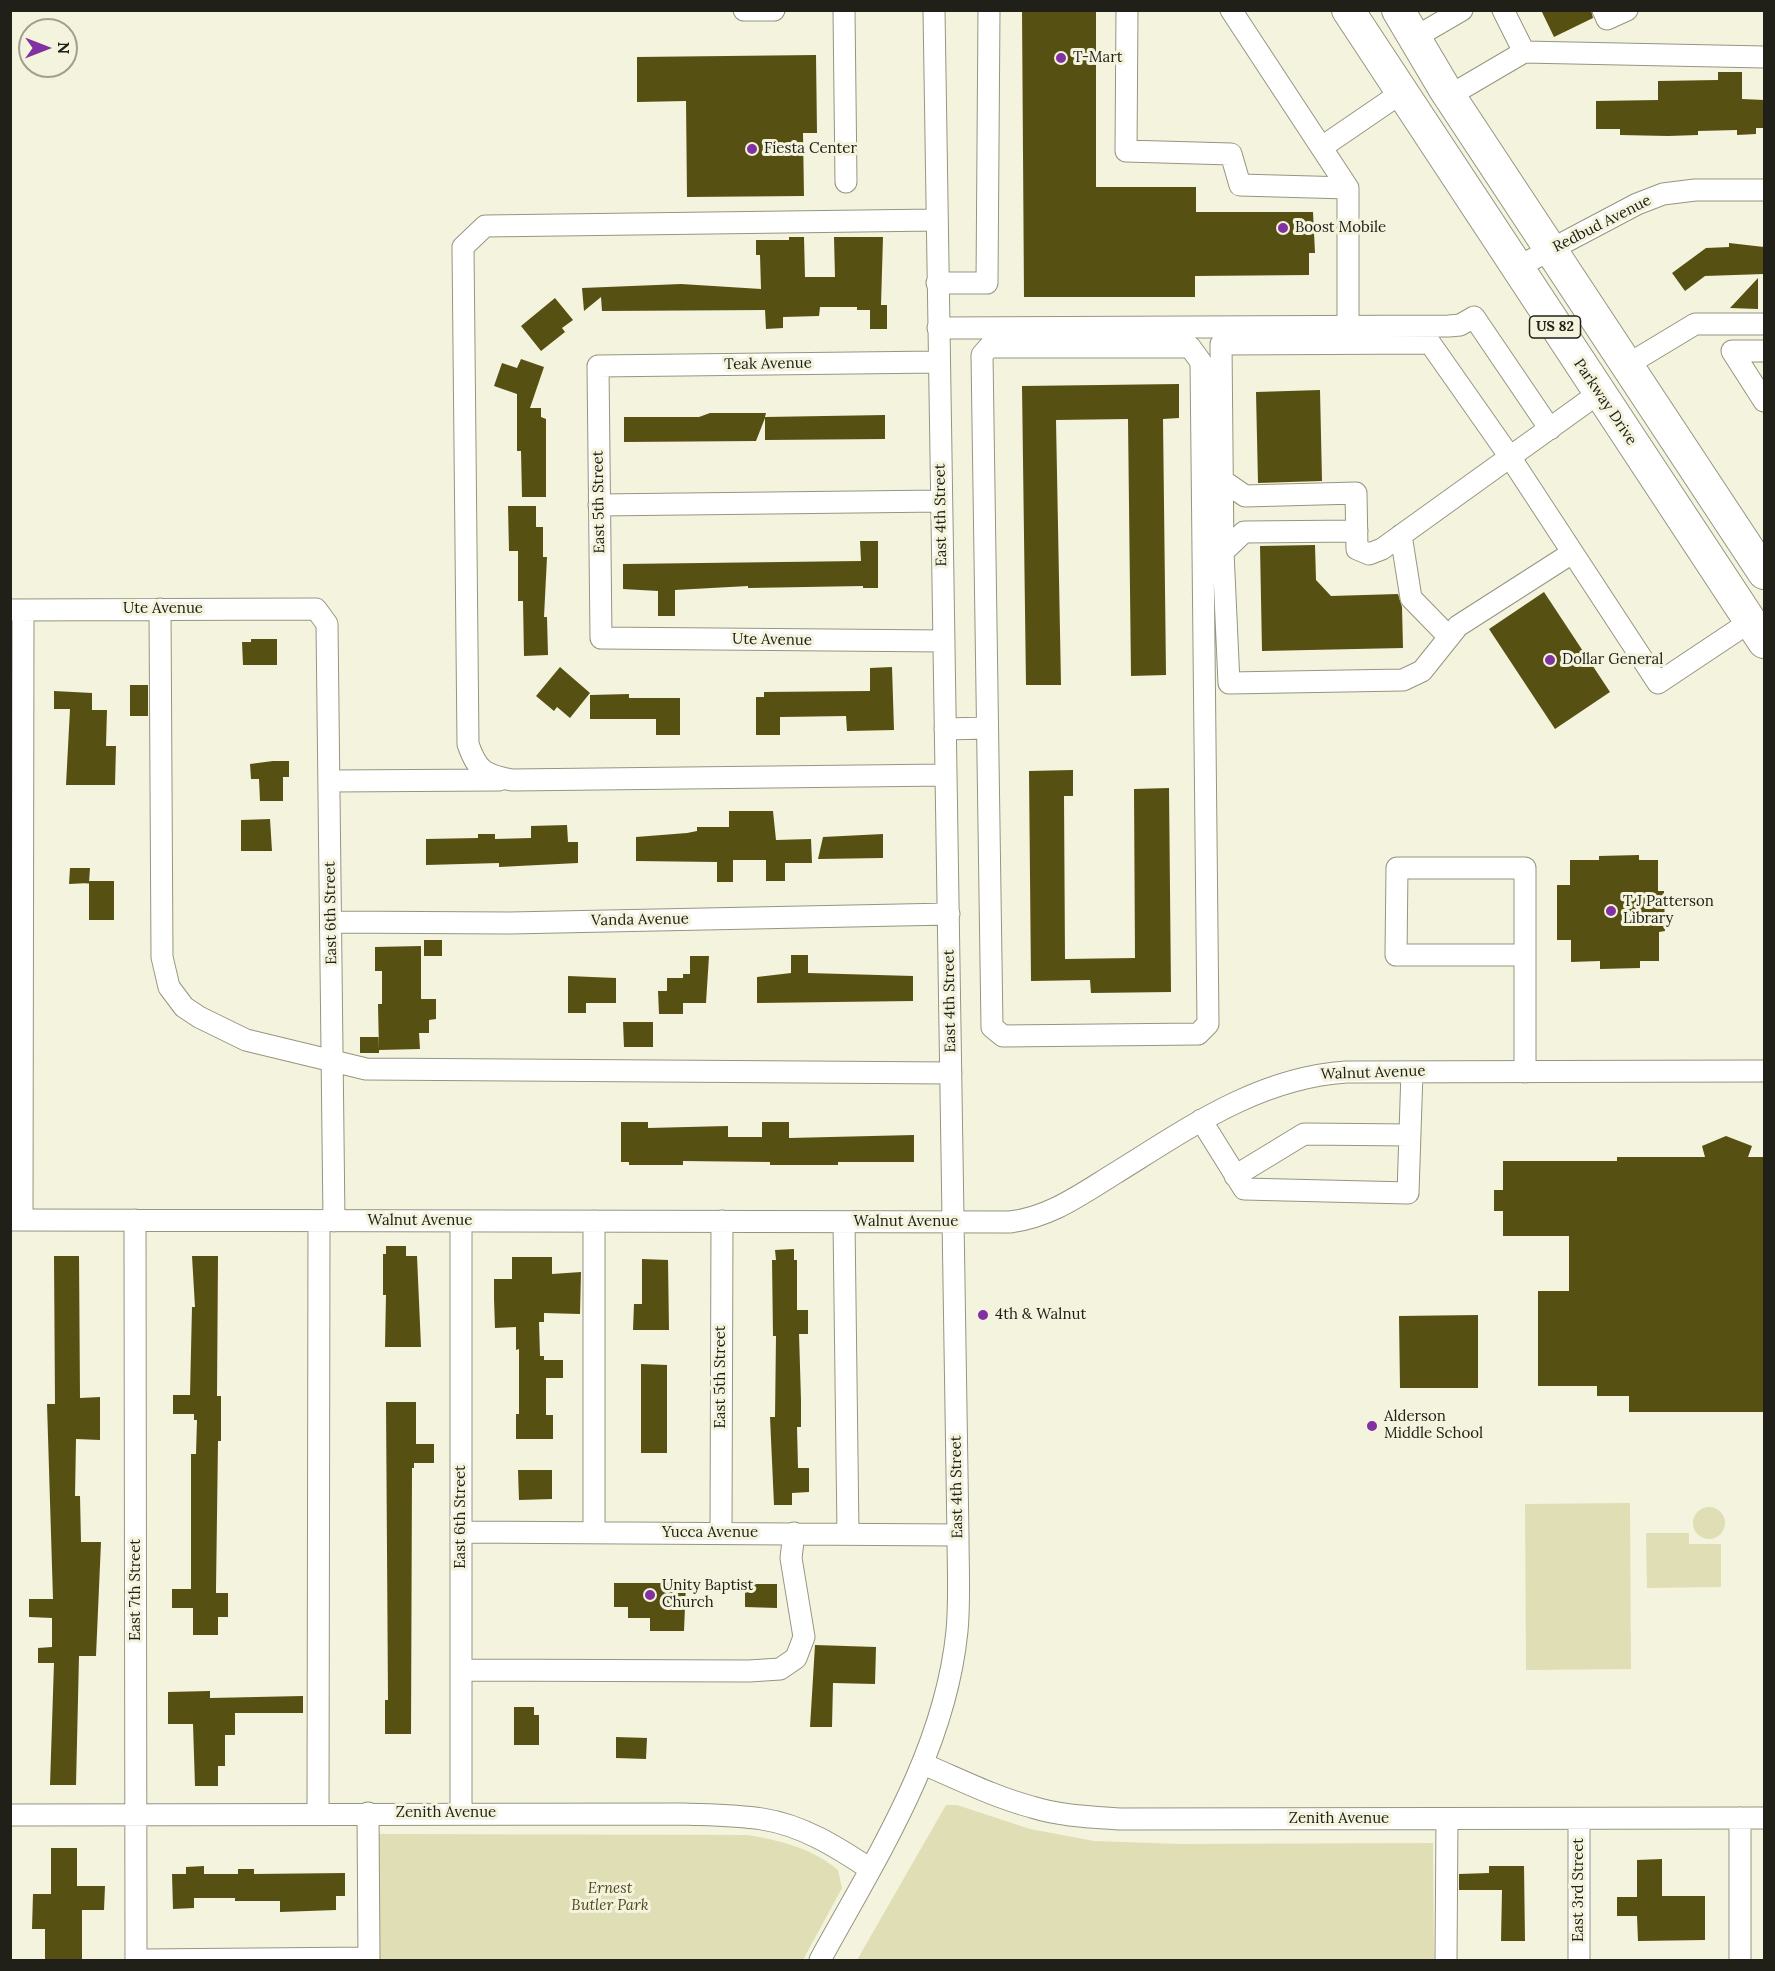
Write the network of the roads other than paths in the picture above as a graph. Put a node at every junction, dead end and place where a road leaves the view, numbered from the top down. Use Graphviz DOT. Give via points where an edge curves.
graph roads {
  1 [pos="744,10"];
  2 [pos="774,10"];
  3 [pos="844,10"];
  4 [pos="934,10"];
  5 [pos="989,10"];
  6 [pos="1127,10"];
  7 [pos="1348,10"];
  8 [pos="1398,10"];
  9 [pos="1462,10"];
  10 [pos="1503,10"];
  11 [pos="1603,10"];
  12 [pos="1627,10"];
  13 [pos="1235,12"];
  14 [pos="1414,38"];
  15 [pos="1524,52"];
  16 [pos="1764,57"];
  17 [pos="1401,93"];
  18 [pos="1449,96"];
  19 [pos="1322,147"];
  20 [pos="846,182"];
  21 [pos="1348,188"];
  22 [pos="1764,190"];
  23 [pos="936,220"];
  24 [pos="1552,249"];
  25 [pos="1516,268"];
  26 [pos="937,283"];
  27 [pos="1764,324"];
  28 [pos="1348,327"];
  29 [pos="938,328"];
  30 [pos="1764,351"];
  31 [pos="938,362"];
  32 [pos="598,366"];
  33 [pos="1627,366"];
  34 [pos="1599,393"];
  35 [pos="1764,401"];
  36 [pos="1550,429"];
  37 [pos="1510,457"];
  38 [pos="1222,480"];
  39 [pos="941,501"];
  40 [pos="599,505"];
  41 [pos="1357,531"];
  42 [pos="1401,535"];
  43 [pos="1223,552"];
  44 [pos="1572,553"];
  45 [pos="1760,557"];
  46 [pos="160,609"];
  47 [pos="316,609"];
  48 [pos="17,610"];
  49 [pos="1758,631"];
  50 [pos="1448,636"];
  51 [pos="601,638"];
  52 [pos="944,641"];
  53 [pos="987,728"];
  54 [pos="945,729"];
  55 [pos="946,775"];
  56 [pos="512,780"];
  57 [pos="329,781"];
  58 [pos="948,914"];
  59 [pos="331,922"];
  60 [pos="1524,954"];
  61 [pos="333,1062"];
  62 [pos="16,1063"];
  63 [pos="1412,1071"];
  64 [pos="1764,1071"];
  65 [pos="1525,1072"];
  66 [pos="951,1073"];
  67 [pos="1202,1120"];
  68 [pos="1410,1135"];
  69 [pos="1235,1176"];
  70 [pos="16,1220"];
  71 [pos="135,1220"];
  72 [pos="327,1221"];
  73 [pos="461,1221"];
  74 [pos="594,1221"];
  75 [pos="722,1221"];
  76 [pos="844,1222"];
  77 [pos="953,1222"];
  78 [pos="461,1532"];
  79 [pos="594,1533"];
  80 [pos="721,1533"];
  81 [pos="794,1533"];
  82 [pos="848,1534"];
  83 [pos="958,1535"];
  84 [pos="461,1670"];
  85 [pos="923,1764"];
  86 [pos="368,1813"];
  87 [pos="461,1813"];
  88 [pos="318,1814"];
  89 [pos="10,1815"];
  90 [pos="136,1815"];
  91 [pos="1740,1818"];
  92 [pos="1764,1818"];
  93 [pos="1448,1819"];
  94 [pos="1579,1819"];
  95 [pos="870,1869"];
  96 [pos="369,1959"];
  97 [pos="136,1960"];
  98 [pos="144,1960"];
  99 [pos="820,1960"];
  100 [pos="1446,1960"];
  101 [pos="1579,1960"];
  102 [pos="1740,1960"];
  1 -- 2 [label="street"];
  3 -- 20 [label="street"];
  4 -- 23 [label="street, East 4th Street"];
  5 -- 26 [label="street" via="987,283"];
  6 -- 21 [label="street" via="1126,150 1231,154 1240,185"];
  7 -- 17 [label="highway, Parkway Drive / US 82"];
  8 -- 14 [label="highway, US 82"];
  9 -- 14 [label="street"];
  10 -- 15 [label="street"];
  11 -- 12 [label="street" via="1607,19"];
  13 -- 19 [label="street"];
  14 -- 18 [label="highway, US 82"];
  15 -- 16 [label="street"];
  15 -- 18 [label="street"];
  17 -- 19 [label="street"];
  17 -- 25 [label="highway, Parkway Drive / US 82"];
  18 -- 24 [label="highway, US 82"];
  19 -- 21 [label="street"];
  21 -- 28 [label="street"];
  22 -- 24 [label="street, Redbud Avenue" via="1663,194"];
  23 -- 26 [label="street, East 4th Street"];
  23 -- 56 [label="street" via="485,226 463,247 468,744 474,760 487,775"];
  24 -- 25 [label="street, Redbud Avenue"];
  24 -- 33 [label="highway, US 82"];
  25 -- 34 [label="highway, Parkway Drive / US 82"];
  26 -- 29 [label="street, East 4th Street"];
  27 -- 33 [label="street" via="1695,324"];
  28 -- 29 [label="street"];
  28 -- 36 [label="street" via="1449,326 1474,317"];
  29 -- 31 [label="street, East 4th Street"];
  30 -- 35 [label="street" via="1732,351"];
  31 -- 32 [label="street, Teak Avenue"];
  31 -- 39 [label="street, East 4th Street"];
  32 -- 40 [label="street, East 5th Street"];
  33 -- 45 [label="highway, US 82"];
  34 -- 36 [label="street"];
  34 -- 49 [label="highway, Parkway Drive / US 82"];
  36 -- 37 [label="street"];
  37 -- 38 [label="street" via="1430,343 1221,344"];
  37 -- 42 [label="street"];
  37 -- 44 [label="street"];
  38 -- 41 [label="street" via="1245,496 1356,494"];
  38 -- 43 [label="street"];
  39 -- 40 [label="street"];
  39 -- 52 [label="street, East 4th Street"];
  40 -- 51 [label="street, East 5th Street"];
  41 -- 42 [label="street" via="1357,549 1369,554"];
  41 -- 43 [label="street" via="1244,532"];
  42 -- 50 [label="street" via="1411,597"];
  43 -- 50 [label="street" via="1229,683 1403,680 1422,671"];
  44 -- 49 [label="street" via="1658,683"];
  44 -- 50 [label="street"];
  46 -- 47 [label="street, Ute Avenue"];
  46 -- 48 [label="street, Ute Avenue"];
  46 -- 61 [label="street" via="162,957 169,987 184,1007 246,1040"];
  47 -- 57 [label="street, East 6th Street" via="327,624"];
  48 -- 62 [label="street"];
  51 -- 52 [label="street, Ute Avenue"];
  52 -- 54 [label="street, East 4th Street"];
  53 -- 53 [label="street" via="992,1028 1003,1036 1198,1034 1208,1024 1202,362 1190,347 989,347 982,355"];
  53 -- 54 [label="street"];
  54 -- 55 [label="street, East 4th Street"];
  55 -- 56 [label="street"];
  55 -- 58 [label="street, East 4th Street"];
  56 -- 57 [label="street"];
  57 -- 59 [label="street, East 6th Street"];
  58 -- 59 [label="street, Vanda Avenue" via="510,923"];
  58 -- 66 [label="street, East 4th Street"];
  59 -- 61 [label="street, East 6th Street"];
  60 -- 60 [label="street" via="1525,868 1397,868 1396,954"];
  60 -- 65 [label="street"];
  61 -- 66 [label="street" via="366,1069"];
  61 -- 72 [label="street, East 6th Street"];
  62 -- 70 [label="street"];
  63 -- 65 [label="street, Walnut Avenue"];
  63 -- 67 [label="street, Walnut Avenue" via="1304,1076 1263,1089"];
  63 -- 68 [label="street"];
  64 -- 65 [label="street, Walnut Avenue"];
  66 -- 77 [label="street, East 4th Street"];
  67 -- 69 [label="street"];
  67 -- 77 [label="street, Walnut Avenue" via="1050,1212 1010,1222"];
  68 -- 69 [label="street" via="1304,1134"];
  68 -- 69 [label="street" via="1408,1193 1244,1189"];
  70 -- 71 [label="street, Walnut Avenue"];
  71 -- 72 [label="street, Walnut Avenue"];
  71 -- 90 [label="street, East 7th Street"];
  72 -- 73 [label="street, Walnut Avenue"];
  72 -- 88 [label="street, East 6th Street"];
  73 -- 74 [label="street, Walnut Avenue"];
  73 -- 78 [label="street, East 6th Street"];
  74 -- 75 [label="street, Walnut Avenue"];
  74 -- 79 [label="street"];
  75 -- 76 [label="street, Walnut Avenue"];
  75 -- 80 [label="street, East 5th Street"];
  76 -- 77 [label="street, Walnut Avenue"];
  76 -- 82 [label="street"];
  77 -- 83 [label="street, East 4th Street"];
  78 -- 79 [label="street, Yucca Avenue"];
  78 -- 84 [label="street, East 6th Street"];
  79 -- 80 [label="street, Yucca Avenue"];
  80 -- 81 [label="street, Yucca Avenue"];
  81 -- 82 [label="street, Yucca Avenue"];
  81 -- 84 [label="street" via="791,1558 804,1637 796,1658 780,1669"];
  82 -- 83 [label="street, Yucca Avenue"];
  83 -- 85 [label="street, East 4th Street" via="957,1631 945,1692"];
  84 -- 87 [label="street, East 6th Street"];
  85 -- 93 [label="street, Zenith Avenue" via="1034,1808 1076,1815 1120,1819"];
  85 -- 95 [label="street, East 4th Street"];
  86 -- 87 [label="street, Zenith Avenue"];
  86 -- 88 [label="street, Zenith Avenue"];
  86 -- 96 [label="street"];
  87 -- 95 [label="street, Zenith Avenue" via="683,1814 763,1819 804,1831"];
  88 -- 90 [label="street, Zenith Avenue"];
  89 -- 90 [label="street, Zenith Avenue"];
  90 -- 97 [label="street, East 7th Street"];
  91 -- 92 [label="street, Zenith Avenue"];
  91 -- 94 [label="street, Zenith Avenue"];
  91 -- 102 [label="street"];
  93 -- 94 [label="street, Zenith Avenue"];
  93 -- 100 [label="street"];
  94 -- 101 [label="street, East 3rd Street"];
  95 -- 99 [label="street, East 4th Street"];
  96 -- 98 [label="street"];
}
